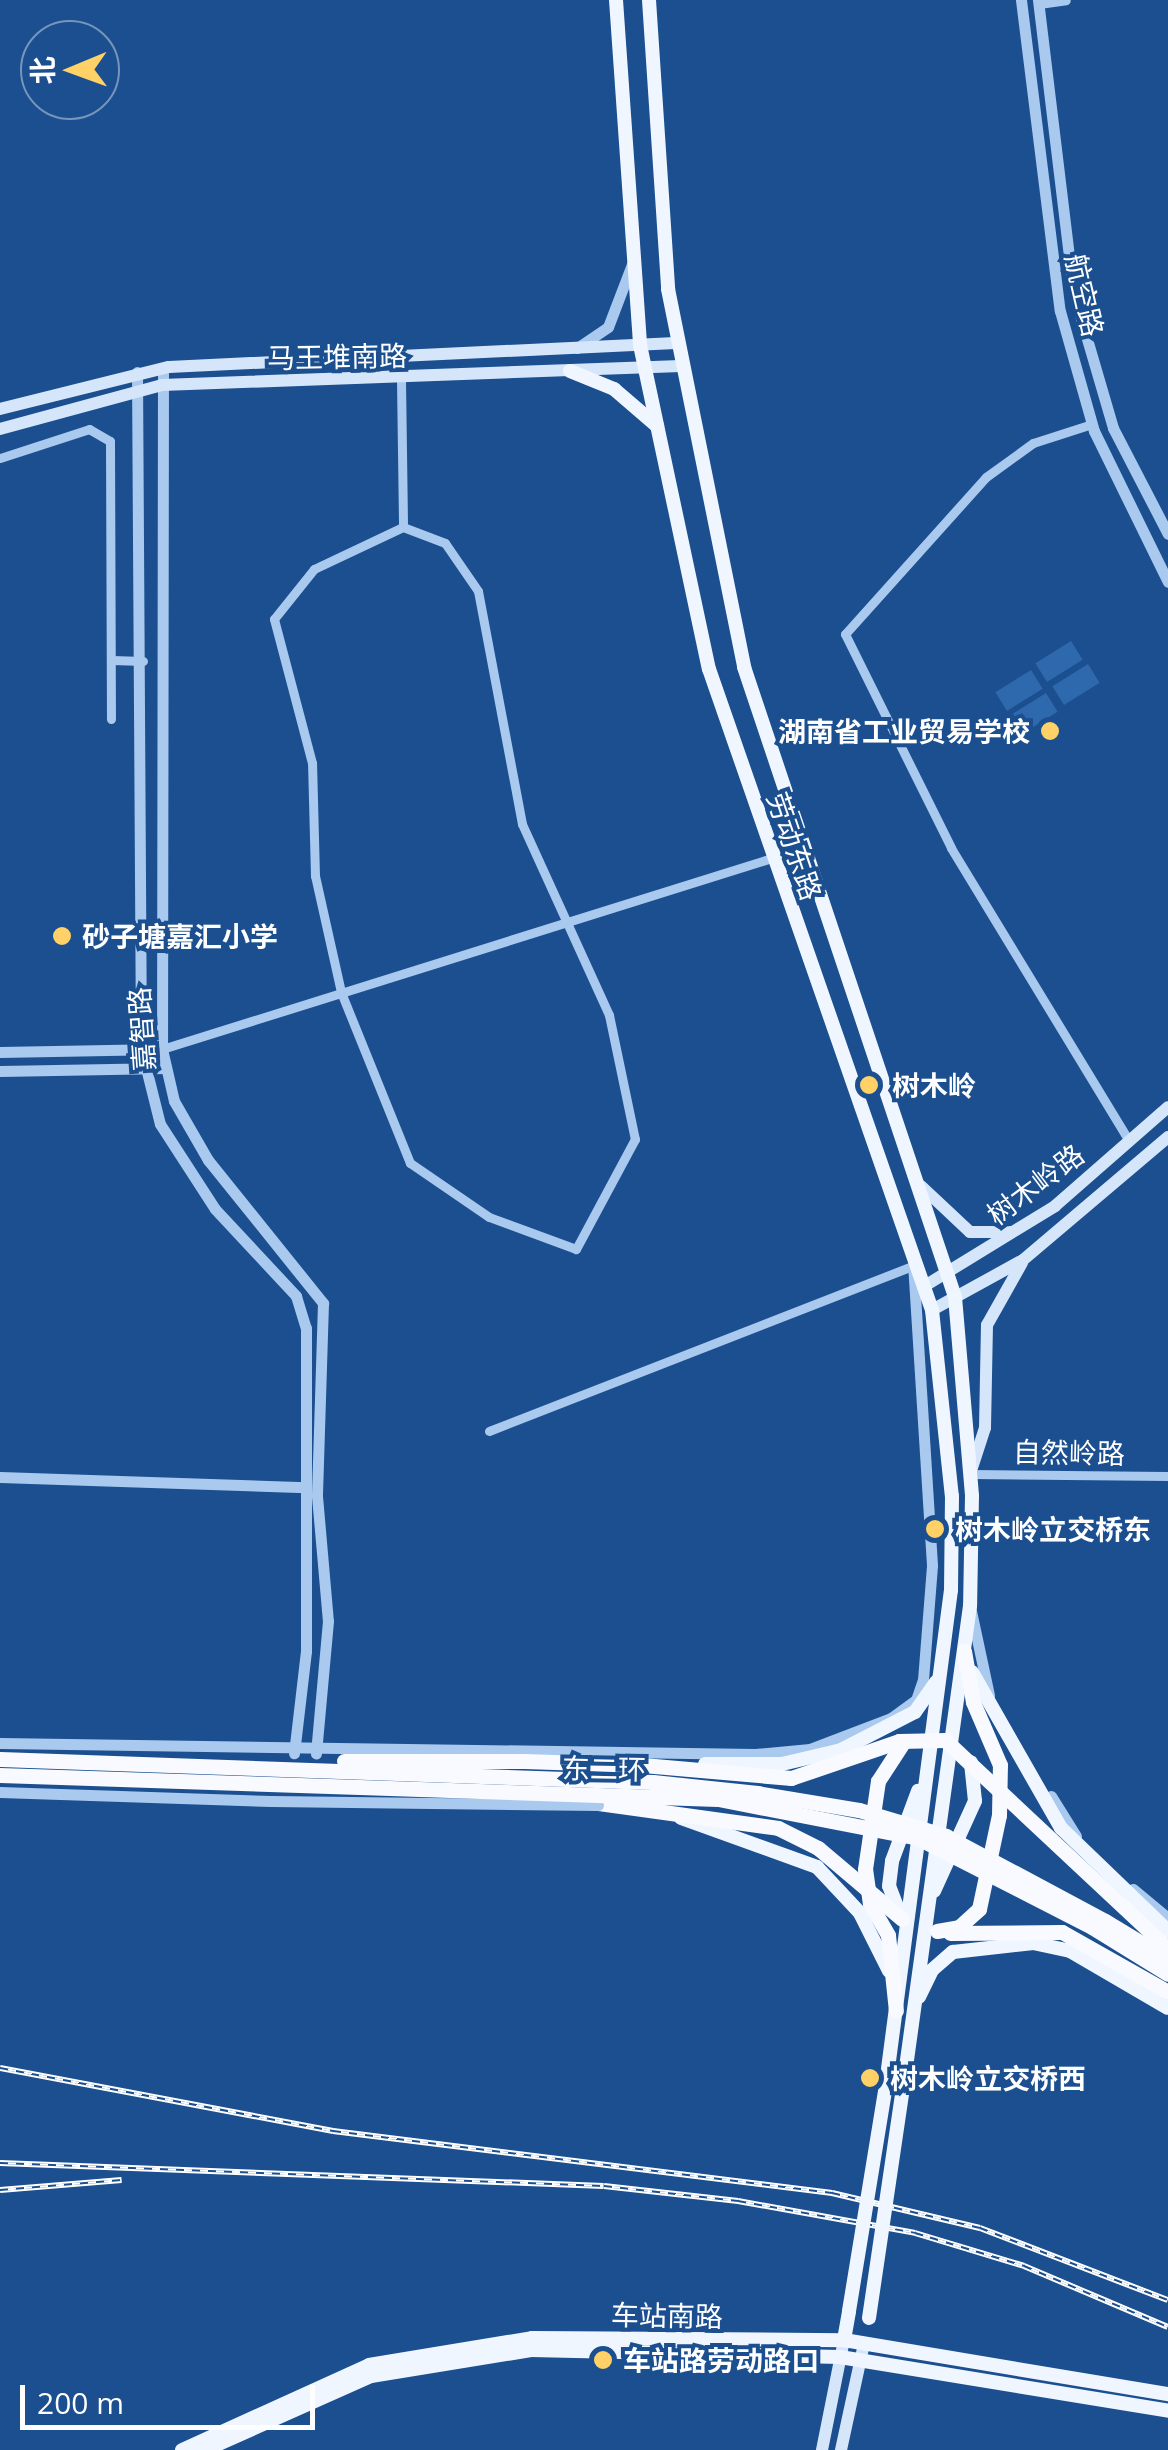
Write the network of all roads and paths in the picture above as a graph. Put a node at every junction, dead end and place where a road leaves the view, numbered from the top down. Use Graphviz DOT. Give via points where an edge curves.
graph roads {
  1 [pos="650,0"];
  2 [pos="1020,0"];
  3 [pos="1066,0"];
  4 [pos="616,1"];
  5 [pos="1038,2"];
  6 [pos="1064,240"];
  7 [pos="1048,249"];
  8 [pos="633,260"];
  9 [pos="676,343"];
  10 [pos="640,345"];
  11 [pos="576,349"];
  12 [pos="681,366"];
  13 [pos="163,368"];
  14 [pos="645,368"];
  15 [pos="570,371"];
  16 [pos="137,372"];
  17 [pos="401,380"];
  18 [pos="164,385"];
  19 [pos="141,388"];
  20 [pos="0,409"];
  21 [pos="658,427"];
  22 [pos="1093,428"];
  23 [pos="1113,428"];
  24 [pos="0,430"];
  25 [pos="0,458"];
  26 [pos="403,528"];
  27 [pos="1168,534"];
  28 [pos="1168,582"];
  29 [pos="112,660"];
  30 [pos="143,661"];
  31 [pos="111,719"];
  32 [pos="772,858"];
  33 [pos="570,922"];
  34 [pos="340,992"];
  35 [pos="141,1048"];
  36 [pos="162,1049"];
  37 [pos="0,1052"];
  38 [pos="145,1068"];
  39 [pos="166,1068"];
  40 [pos="0,1072"];
  41 [pos="1168,1107"];
  42 [pos="1168,1137"];
  43 [pos="1129,1140"];
  44 [pos="921,1186"];
  45 [pos="1018,1231"];
  46 [pos="1023,1260"];
  47 [pos="913,1266"];
  48 [pos="949,1274"];
  49 [pos="923,1287"];
  50 [pos="954,1297"];
  51 [pos="932,1310"];
  52 [pos="489,1431"];
  53 [pos="970,1474"];
  54 [pos="1168,1476"];
  55 [pos="0,1477"];
  56 [pos="306,1487"];
  57 [pos="970,1606"];
  58 [pos="946,1637"];
  59 [pos="964,1651"];
  60 [pos="916,1700"];
  61 [pos="914,1738"];
  62 [pos="0,1743"];
  63 [pos="294,1752"];
  64 [pos="316,1753"];
  65 [pos="966,1753"];
  66 [pos="0,1759"];
  67 [pos="928,1762"];
  68 [pos="643,1766"];
  69 [pos="283,1767"];
  70 [pos="0,1775"];
  71 [pos="0,1792"];
  72 [pos="546,1792"];
  73 [pos="598,1804"];
  74 [pos="671,1813"];
  75 [pos="927,1906"];
  76 [pos="1168,1918"];
  77 [pos="902,1919"];
  78 [pos="1168,1931"];
  79 [pos="1168,1949"];
  80 [pos="1168,1960"];
  81 [pos="1168,1974"];
  82 [pos="1168,1992"];
  83 [pos="915,2007"];
  84 [pos="1168,2008"];
  85 [pos="896,2011"];
  86 [pos="844,2340"];
  87 [pos="864,2344"];
  88 [pos="840,2357"];
  89 [pos="860,2360"];
  90 [pos="1168,2394"];
  91 [pos="1168,2411"];
  92 [pos="182,2450"];
  93 [pos="204,2450"];
  94 [pos="822,2450"];
  95 [pos="841,2450"];
  1 -- 9 [label="main road, 劳动东路"];
  2 -- 7 [label="street, 航空路"];
  3 -- 5 [label="street"];
  4 -- 8 [label="main road, 劳动东路"];
  5 -- 6 [label="street, 航空路"];
  6 -- 7 [label="street"];
  6 -- 23 [label="street, 航空路"];
  7 -- 22 [label="street, 航空路"];
  8 -- 10 [label="main road, 劳动东路"];
  8 -- 11 [label="street" via="608,327"];
  9 -- 10 [label="main road, 马王堆南路"];
  9 -- 12 [label="main road, 劳动东路"];
  10 -- 11 [label="main road, 马王堆南路"];
  10 -- 14 [label="main road, 劳动东路"];
  11 -- 13 [label="main road, 马王堆南路"];
  12 -- 14 [label="main road, 马王堆南路"];
  12 -- 44 [label="main road, 劳动东路" via="744,667"];
  13 -- 16 [label="main road, 马王堆南路"];
  13 -- 18 [label="street, 嘉智路"];
  14 -- 15 [label="main road, 马王堆南路"];
  14 -- 21 [label="main road, 劳动东路"];
  15 -- 17 [label="main road, 马王堆南路"];
  15 -- 21 [label="main road" via="614,389"];
  16 -- 19 [label="street, 嘉智路"];
  16 -- 20 [label="main road, 马王堆南路"];
  17 -- 18 [label="main road, 马王堆南路"];
  17 -- 26 [label="street"];
  18 -- 19 [label="main road, 马王堆南路"];
  18 -- 36 [label="street, 嘉智路"];
  19 -- 24 [label="main road, 马王堆南路"];
  19 -- 30 [label="street, 嘉智路"];
  21 -- 32 [label="main road, 劳动东路" via="709,670"];
  22 -- 23 [label="street"];
  22 -- 28 [label="street, 航空路"];
  22 -- 43 [label="street" via="1034,443 986,477 845,634 951,848"];
  23 -- 27 [label="street, 航空路"];
  25 -- 29 [label="street" via="88,429 110,440"];
  26 -- 33 [label="street" via="445,543 478,591 522,824"];
  26 -- 34 [label="street" via="314,570 274,618 312,763 316,876"];
  29 -- 30 [label="street"];
  29 -- 31 [label="street"];
  30 -- 35 [label="street, 嘉智路"];
  32 -- 33 [label="street"];
  32 -- 47 [label="main road, 劳动东路"];
  33 -- 34 [label="street"];
  33 -- 34 [label="street" via="609,1016 635,1139 576,1249 489,1217 410,1163"];
  34 -- 36 [label="street"];
  35 -- 36 [label="street"];
  35 -- 37 [label="street"];
  35 -- 38 [label="street, 嘉智路"];
  36 -- 39 [label="street, 嘉智路"];
  38 -- 39 [label="street"];
  38 -- 40 [label="street"];
  38 -- 56 [label="street, 嘉智路" via="160,1124 215,1209 296,1296 310,1397"];
  39 -- 64 [label="street, 嘉智路" via="174,1101 208,1160 323,1303 317,1496 328,1622"];
  41 -- 43 [label="main road, 树木岭路"];
  42 -- 46 [label="main road, 树木岭路"];
  43 -- 45 [label="main road, 树木岭路"];
  44 -- 45 [label="main road" via="970,1232"];
  44 -- 48 [label="main road, 劳动东路"];
  45 -- 48 [label="main road, 树木岭路"];
  46 -- 50 [label="main road, 树木岭路"];
  46 -- 53 [label="main road" via="987,1326 986,1428"];
  47 -- 49 [label="main road, 劳动东路"];
  47 -- 52 [label="street"];
  47 -- 60 [label="street" via="932,1553"];
  48 -- 49 [label="main road, 树木岭路"];
  48 -- 50 [label="main road, 劳动东路"];
  49 -- 51 [label="main road, 劳动东路"];
  50 -- 51 [label="main road, 树木岭路"];
  50 -- 53 [label="main road, 劳动东路"];
  51 -- 58 [label="main road, 劳动东路" via="952,1496"];
  53 -- 54 [label="street, 自然岭路"];
  53 -- 57 [label="main road, 劳动东路"];
  55 -- 56 [label="street"];
  56 -- 63 [label="street, 嘉智路" via="306,1651"];
  57 -- 59 [label="main road, 劳动东路"];
  57 -- 76 [label="street" via="990,1697 1070,1829"];
  58 -- 60 [label="street"];
  58 -- 67 [label="main road"];
  58 -- 68 [label="main road, bridge" via="928,1698 905,1719 813,1759"];
  59 -- 75 [label="main road, 劳动东路"];
  59 -- 78 [label="main road" via="995,1722 1082,1853"];
  59 -- 82 [label="highway" via="974,1702 1000,1765 998,1815 980,1909 959,1927 936,1931 1062,1932"];
  60 -- 64 [label="street" via="861,1732 790,1752"];
  61 -- 65 [label="highway, bridge" via="946,1740"];
  61 -- 68 [label="highway, bridge" via="791,1778"];
  61 -- 85 [label="highway, bridge" via="882,1768 868,1841 866,1888 888,1935"];
  62 -- 63 [label="street"];
  63 -- 64 [label="street"];
  65 -- 75 [label="main road, bridge" via="975,1801"];
  65 -- 79 [label="highway, bridge" via="1049,1842"];
  66 -- 69 [label="highway, 东二环, bridge"];
  67 -- 77 [label="main road" via="892,1861 889,1886"];
  67 -- 85 [label="main road"];
  68 -- 69 [label="highway, bridge" via="405,1757"];
  69 -- 80 [label="highway, 东二环, bridge" via="653,1782 859,1810 974,1848"];
  70 -- 72 [label="highway, 东二环, bridge"];
  71 -- 73 [label="street, bridge"];
  72 -- 73 [label="highway, bridge"];
  72 -- 81 [label="highway, 东二环, bridge" via="692,1796 900,1832 996,1872"];
  73 -- 74 [label="highway"];
  74 -- 77 [label="highway" via="778,1828"];
  74 -- 85 [label="main road" via="817,1867 860,1913 887,1965"];
  75 -- 83 [label="main road, 劳动东路"];
  83 -- 84 [label="main road" via="942,1959 978,1944 1054,1946"];
  83 -- 87 [label="main road, 劳动东路, bridge"];
  85 -- 86 [label="main road, bridge"];
  86 -- 87 [label="main road, 车站南路"];
  86 -- 88 [label="main road"];
  86 -- 92 [label="main road, 车站南路" via="532,2338 438,2348 331,2379"];
  87 -- 89 [label="main road"];
  87 -- 90 [label="main road, 车站南路"];
  88 -- 89 [label="main road, 车站南路"];
  88 -- 93 [label="main road, 车站南路" via="468,2356 371,2376"];
  88 -- 94 [label="main road"];
  89 -- 91 [label="main road, 车站南路"];
  89 -- 95 [label="main road"];
}
